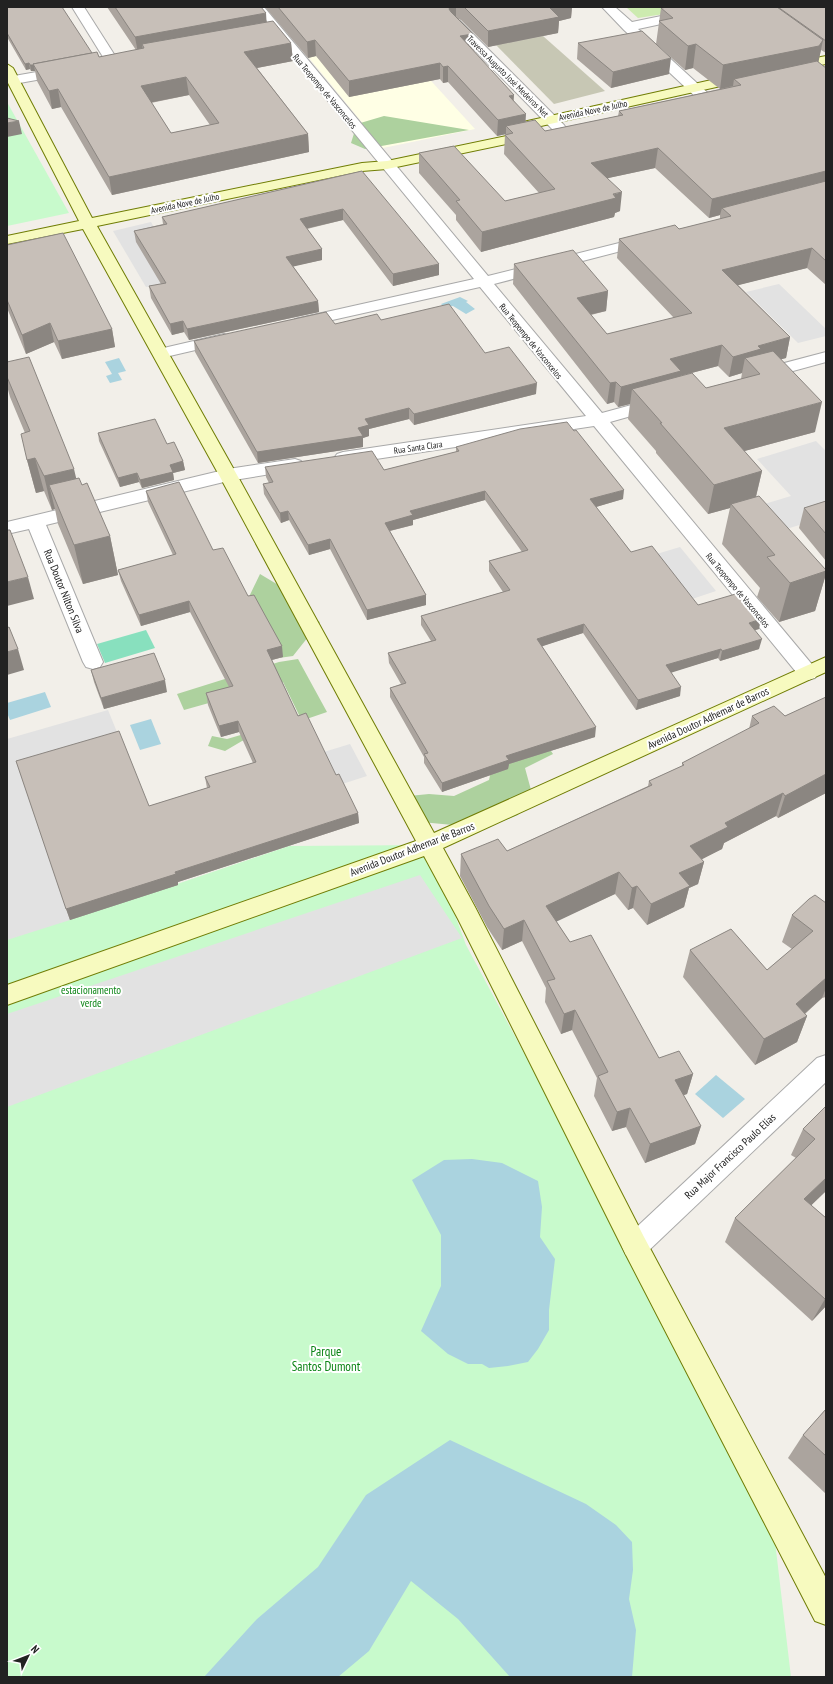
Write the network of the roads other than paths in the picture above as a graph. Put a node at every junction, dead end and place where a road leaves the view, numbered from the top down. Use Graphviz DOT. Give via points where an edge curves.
graph roads {
  1 [pos="78,7"];
  2 [pos="256,7"];
  3 [pos="608,7"];
  4 [pos="722,7"];
  5 [pos="456,24"];
  6 [pos="628,27"];
  7 [pos="129,60"];
  8 [pos="823,61"];
  9 [pos="113,62"];
  10 [pos="98,65"];
  11 [pos="75,69"];
  12 [pos="778,70"];
  13 [pos="10,74"];
  14 [pos="755,75"];
  15 [pos="788,80"];
  16 [pos="694,88"];
  17 [pos="750,88"];
  18 [pos="705,98"];
  19 [pos="555,124"];
  20 [pos="384,162"];
  21 [pos="88,223"];
  22 [pos="664,235"];
  23 [pos="7,240"];
  24 [pos="483,282"];
  25 [pos="285,326"];
  26 [pos="238,336"];
  27 [pos="161,353"];
  28 [pos="826,357"];
  29 [pos="744,380"];
  30 [pos="676,398"];
  31 [pos="597,420"];
  32 [pos="228,475"];
  33 [pos="35,521"];
  34 [pos="7,528"];
  35 [pos="93,662"];
  36 [pos="826,664"];
  37 [pos="808,673"];
  38 [pos="429,845"];
  39 [pos="7,995"];
  40 [pos="826,1066"];
  41 [pos="635,1246"];
  42 [pos="826,1610"];
  1 -- 9 [label="street"];
  2 -- 20 [label="street, Rua Teopompo de Vasconcelos" via="269,34"];
  3 -- 6 [label="street"];
  4 -- 6 [label="street"];
  5 -- 19 [label="street, Travessa Augusto José Medeiros Net"];
  6 -- 16 [label="street"];
  7 -- 9 [label="street"];
  8 -- 12 [label="main road"];
  8 -- 15 [label="main road"];
  9 -- 10 [label="street"];
  11 -- 13 [label="street"];
  13 -- 21 [label="main road"];
  14 -- 16 [label="main road, Avenida Nove de Julho"];
  16 -- 18 [label="street"];
  16 -- 19 [label="main road, Avenida Nove de Julho"];
  17 -- 18 [label="main road, Avenida Nove de Julho"];
  18 -- 19 [label="main road, Avenida Nove de Julho"];
  19 -- 20 [label="main road, Avenida Nove de Julho"];
  20 -- 21 [label="main road, Avenida Nove de Julho"];
  20 -- 24 [label="street, Rua Teopompo de Vasconcelos"];
  21 -- 23 [label="main road, Avenida Nove de Julho"];
  21 -- 27 [label="main road"];
  22 -- 24 [label="street"];
  24 -- 25 [label="street"];
  24 -- 31 [label="street, Rua Teopompo de Vasconcelos"];
  26 -- 27 [label="street"];
  27 -- 32 [label="main road"];
  28 -- 29 [label="street"];
  30 -- 31 [label="street, Rua Santa Clara"];
  31 -- 32 [label="street, Rua Santa Clara"];
  31 -- 37 [label="street, Rua Teopompo de Vasconcelos"];
  32 -- 33 [label="street, Rua Santa Clara"];
  32 -- 38 [label="main road"];
  33 -- 34 [label="street, Rua Santa Clara"];
  33 -- 35 [label="street, Rua Doutor Nilton Silva"];
  36 -- 37 [label="main road, Avenida Doutor Adhemar de Barros"];
  37 -- 38 [label="main road, Avenida Doutor Adhemar de Barros"];
  38 -- 39 [label="main road, Avenida Doutor Adhemar de Barros"];
  38 -- 41 [label="main road" via="467,914"];
  40 -- 41 [label="street, Rua Major Francisco Paulo Elias"];
  41 -- 42 [label="main road"];
}
